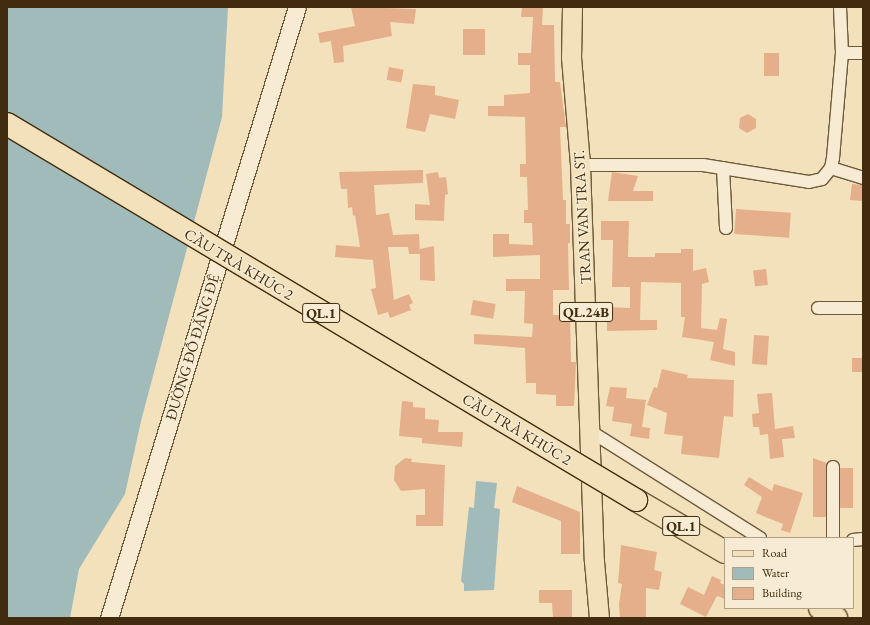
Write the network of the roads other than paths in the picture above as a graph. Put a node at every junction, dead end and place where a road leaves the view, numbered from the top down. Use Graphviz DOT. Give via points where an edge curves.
graph roads {
  1 [pos="297,7"];
  2 [pos="572,7"];
  3 [pos="840,7"];
  4 [pos="842,53"];
  5 [pos="863,53"];
  6 [pos="7,124"];
  7 [pos="580,165"];
  8 [pos="723,168"];
  9 [pos="831,168"];
  10 [pos="863,178"];
  11 [pos="726,228"];
  12 [pos="818,308"];
  13 [pos="863,308"];
  14 [pos="590,432"];
  15 [pos="832,467"];
  16 [pos="758,537"];
  17 [pos="833,537"];
  18 [pos="724,551"];
  19 [pos="822,609"];
  20 [pos="109,618"];
  21 [pos="599,618"];
  22 [pos="836,618"];
  1 -- 20 [label="street, ĐƯỜNG ĐỖ ĐĂNG ĐỆ"];
  2 -- 7 [label="main road, TRAN VAN TRA ST. / QL.24B" via="571,57"];
  3 -- 4 [label="street"];
  4 -- 5 [label="street"];
  4 -- 9 [label="street"];
  6 -- 18 [label="highway, CẦU TRÀ KHÚC 2 / QL.1, bridge"];
  7 -- 8 [label="street" via="703,165"];
  7 -- 14 [label="main road, TRAN VAN TRA ST. / QL.24B"];
  8 -- 9 [label="street" via="809,182 822,179"];
  8 -- 11 [label="street"];
  9 -- 10 [label="street"];
  12 -- 13 [label="street"];
  14 -- 16 [label="street"];
  14 -- 21 [label="main road, TRAN VAN TRA ST. / QL.24B" via="594,561"];
  15 -- 17 [label="street"];
  19 -- 22 [label="highway"];
}
